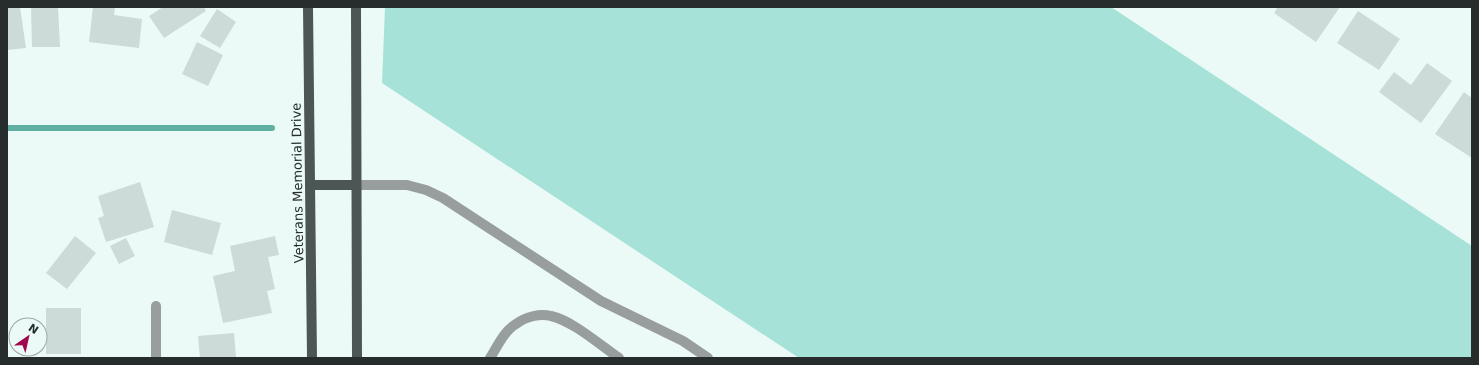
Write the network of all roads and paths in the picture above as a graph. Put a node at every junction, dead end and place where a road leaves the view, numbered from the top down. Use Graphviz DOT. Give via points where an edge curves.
graph roads {
  1 [pos="308,7"];
  2 [pos="356,7"];
  3 [pos="310,185"];
  4 [pos="356,185"];
  5 [pos="156,306"];
  6 [pos="156,358"];
  7 [pos="312,358"];
  8 [pos="357,358"];
  9 [pos="490,358"];
  10 [pos="619,358"];
  11 [pos="708,358"];
  1 -- 3 [label="main road, Veterans Memorial Drive"];
  2 -- 4 [label="main road"];
  3 -- 4 [label="main road"];
  3 -- 7 [label="main road, Veterans Memorial Drive"];
  4 -- 8 [label="main road"];
  4 -- 11 [label="street" via="407,185 444,198 601,302 683,341"];
  5 -- 6 [label="street"];
  9 -- 10 [label="street" via="515,324 532,316 550,316 567,322"];
}
